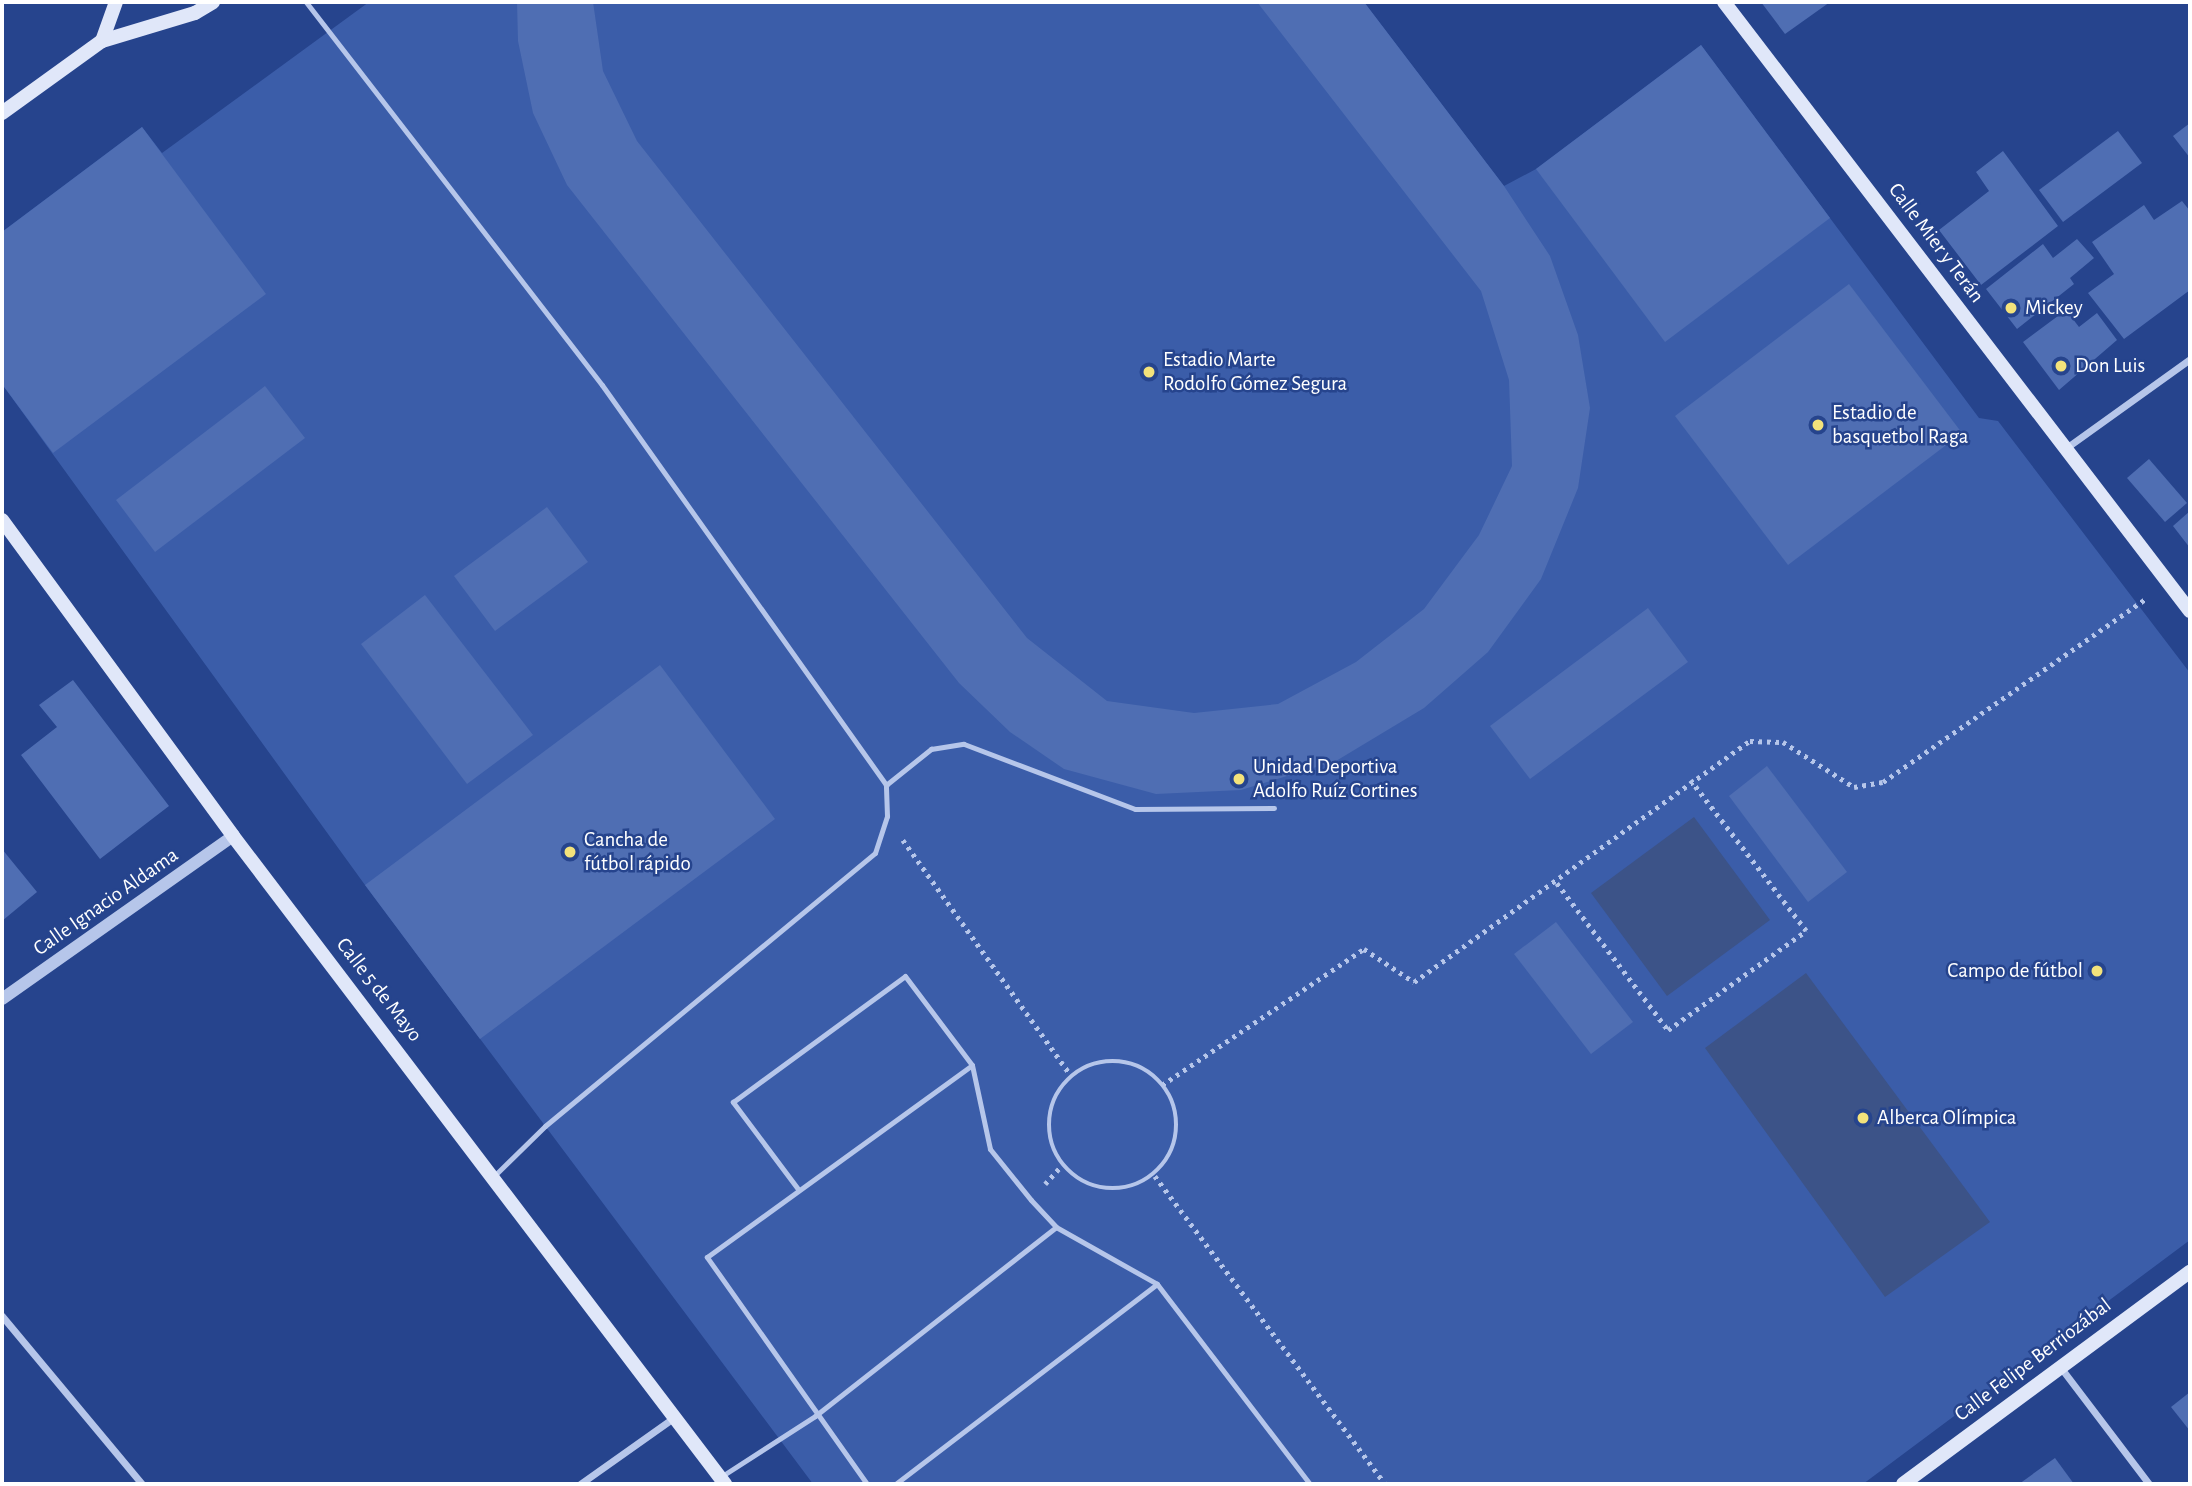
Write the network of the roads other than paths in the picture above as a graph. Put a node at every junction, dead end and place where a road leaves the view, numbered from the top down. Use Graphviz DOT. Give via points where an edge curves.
graph roads {
  1 [pos="116,2"];
  2 [pos="213,2"];
  3 [pos="306,2"];
  4 [pos="1724,2"];
  5 [pos="102,41"];
  6 [pos="2,113"];
  7 [pos="2190,359"];
  8 [pos="2067,448"];
  9 [pos="2,520"];
  10 [pos="2190,611"];
  11 [pos="886,785"];
  12 [pos="1274,808"];
  13 [pos="233,836"];
  14 [pos="2,999"];
  15 [pos="972,1065"];
  16 [pos="495,1175"];
  17 [pos="799,1189"];
  18 [pos="1056,1227"];
  19 [pos="2190,1272"];
  20 [pos="1157,1284"];
  21 [pos="2,1316"];
  22 [pos="2058,1365"];
  23 [pos="676,1415"];
  24 [pos="816,1416"];
  25 [pos="722,1481"];
  26 [pos="142,1484"];
  27 [pos="580,1484"];
  28 [pos="867,1484"];
  29 [pos="894,1484"];
  30 [pos="1310,1484"];
  31 [pos="1903,1484"];
  32 [pos="2149,1484"];
  1 -- 5 [label="main road"];
  2 -- 5 [label="main road" via="195,13"];
  3 -- 11 [label="lane" via="602,386"];
  4 -- 8 [label="main road, Calle Mier y Terán"];
  5 -- 6 [label="main road"];
  7 -- 8 [label="street"];
  8 -- 10 [label="main road, Calle Mier y Terán"];
  9 -- 13 [label="main road, Calle 5 de Mayo"];
  11 -- 12 [label="lane" via="931,749 964,744 1135,809"];
  11 -- 16 [label="lane" via="887,816 875,853 545,1126"];
  13 -- 14 [label="street, Calle Ignacio Aldama"];
  13 -- 16 [label="main road, Calle 5 de Mayo"];
  15 -- 17 [label="lane"];
  15 -- 17 [label="lane" via="905,975 733,1102"];
  15 -- 18 [label="lane" via="990,1149"];
  16 -- 23 [label="main road, Calle 5 de Mayo"];
  17 -- 24 [label="lane" via="707,1256"];
  18 -- 20 [label="lane"];
  18 -- 24 [label="lane"];
  19 -- 22 [label="main road, Calle Felipe Berriozábal"];
  20 -- 29 [label="lane"];
  20 -- 30 [label="lane"];
  21 -- 26 [label="street"];
  22 -- 31 [label="main road, Calle Felipe Berriozábal"];
  22 -- 32 [label="street"];
  23 -- 25 [label="main road, Calle 5 de Mayo"];
  23 -- 27 [label="street"];
  24 -- 25 [label="lane"];
  24 -- 28 [label="lane"];
}
